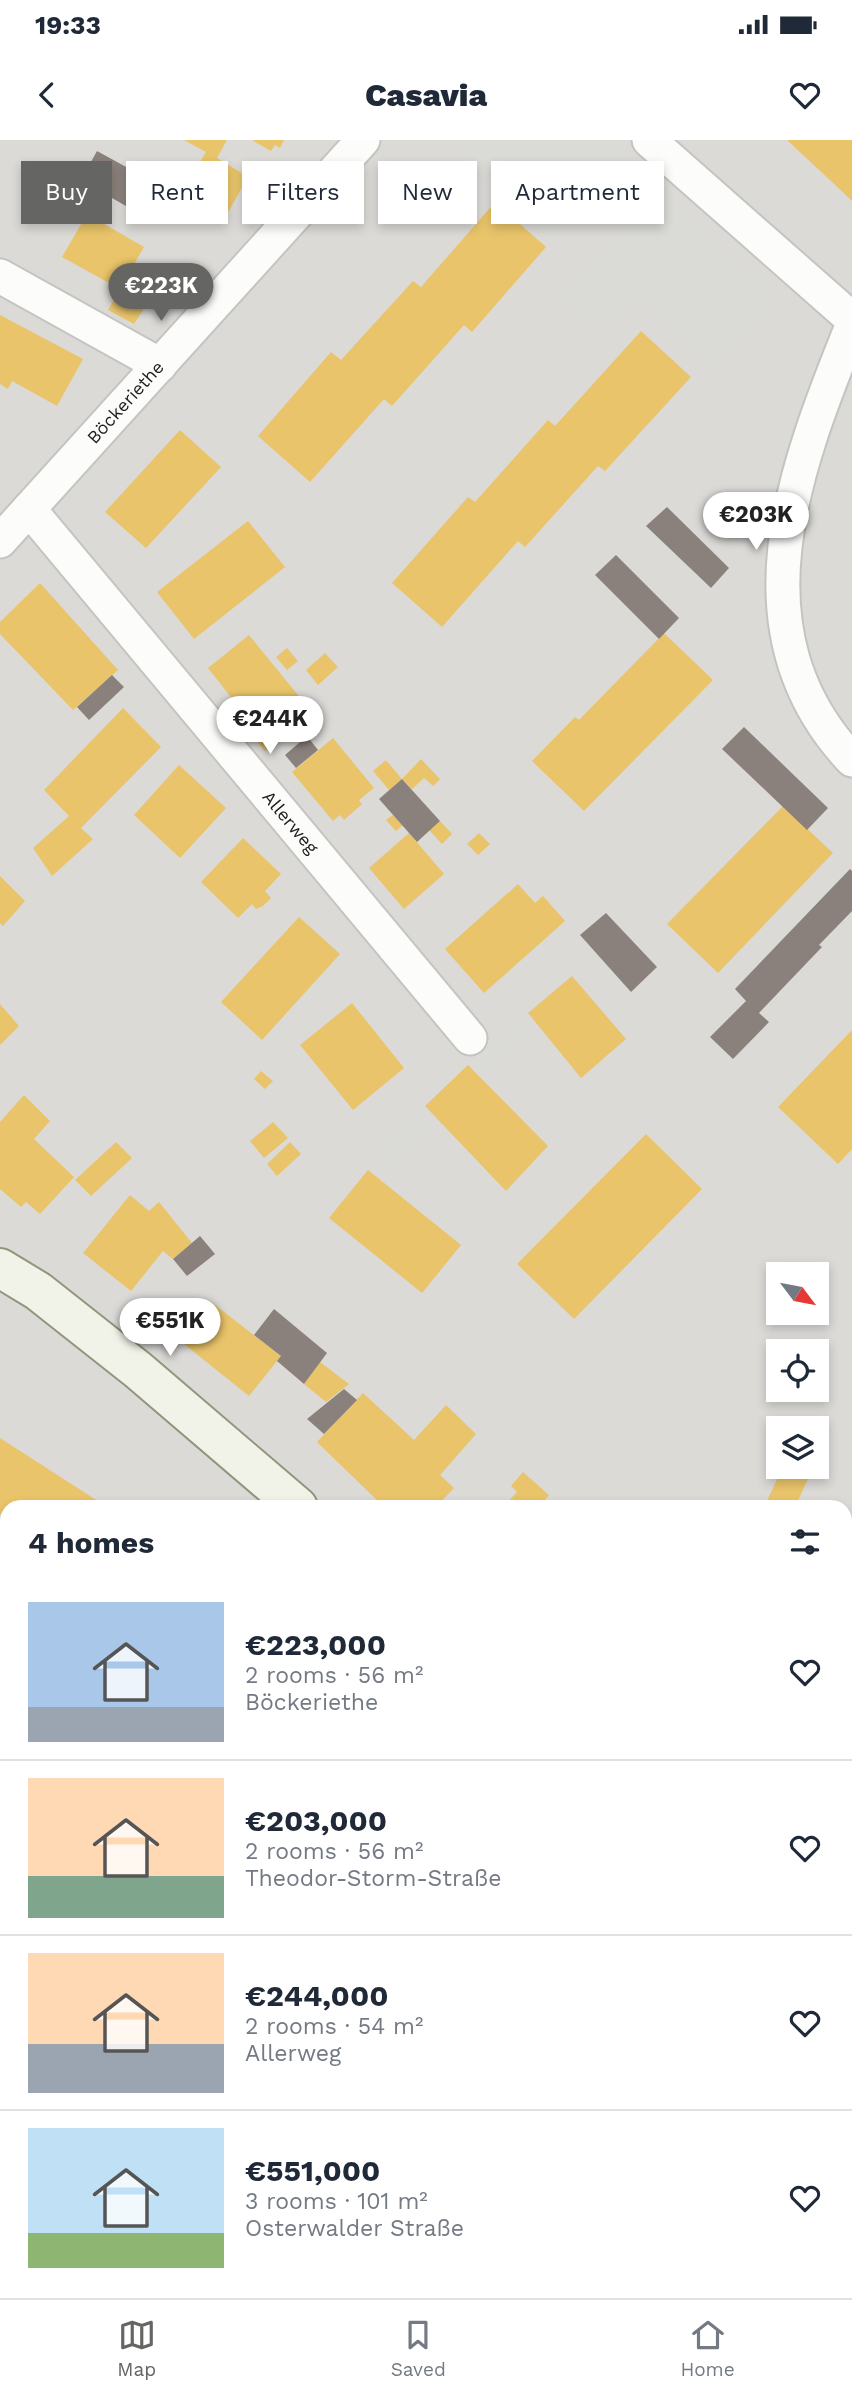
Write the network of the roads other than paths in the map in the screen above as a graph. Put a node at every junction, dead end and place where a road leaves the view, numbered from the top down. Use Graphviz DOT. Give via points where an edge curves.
graph roads {
  1 [pos="363,140"];
  2 [pos="649,140"];
  3 [pos="0,276"];
  4 [pos="852,319"];
  5 [pos="852,326"];
  6 [pos="160,365"];
  7 [pos="29,509"];
  8 [pos="0,541"];
  9 [pos="852,760"];
  10 [pos="470,1038"];
  11 [pos="0,1268"];
  12 [pos="290,1500"];
  1 -- 6 [label="street, Böckeriethe"];
  2 -- 4 [label="street"];
  3 -- 6 [label="street"];
  5 -- 9 [label="street" via="802,464 783,557 782,596 796,670 810,704 831,739"];
  6 -- 7 [label="street, Böckeriethe"];
  7 -- 8 [label="street, Böckeriethe"];
  7 -- 10 [label="street, Allerweg"];
  11 -- 12 [label="street" via="38,1291 128,1362"];
}
